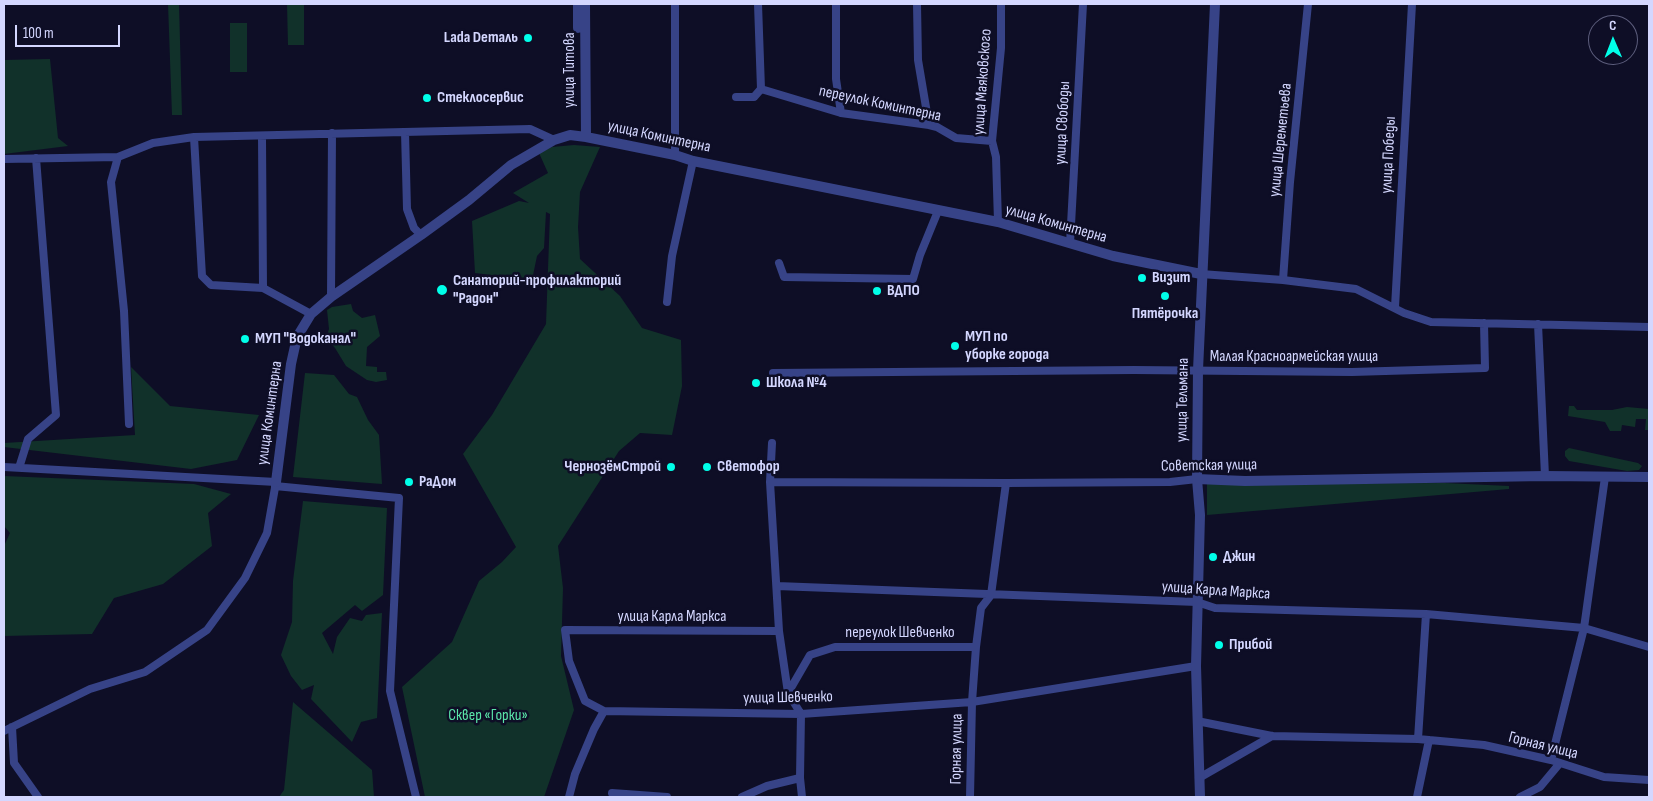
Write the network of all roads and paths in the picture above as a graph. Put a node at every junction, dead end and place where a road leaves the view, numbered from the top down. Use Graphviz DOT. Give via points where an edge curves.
graph roads {
  1 [pos="578,4"];
  2 [pos="585,4"];
  3 [pos="675,4"];
  4 [pos="758,4"];
  5 [pos="836,4"];
  6 [pos="918,4"];
  7 [pos="1002,4"];
  8 [pos="1083,4"];
  9 [pos="1215,4"];
  10 [pos="1308,4"];
  11 [pos="1412,4"];
  12 [pos="761,89"];
  13 [pos="736,97"];
  14 [pos="842,113"];
  15 [pos="929,125"];
  16 [pos="405,132"];
  17 [pos="332,133"];
  18 [pos="262,136"];
  19 [pos="582,136"];
  20 [pos="194,137"];
  21 [pos="554,140"];
  22 [pos="992,141"];
  23 [pos="675,155"];
  24 [pos="118,157"];
  25 [pos="36,158"];
  26 [pos="4,159"];
  27 [pos="693,160"];
  28 [pos="938,211"];
  29 [pos="998,222"];
  30 [pos="421,235"];
  31 [pos="1070,243"];
  32 [pos="779,263"];
  33 [pos="1201,274"];
  34 [pos="1283,280"];
  35 [pos="263,288"];
  36 [pos="331,297"];
  37 [pos="667,302"];
  38 [pos="1395,307"];
  39 [pos="311,314"];
  40 [pos="1484,323"];
  41 [pos="1538,324"];
  42 [pos="1649,327"];
  43 [pos="1198,370"];
  44 [pos="773,373"];
  45 [pos="129,424"];
  46 [pos="772,443"];
  47 [pos="4,467"];
  48 [pos="19,468"];
  49 [pos="1545,476"];
  50 [pos="1605,477"];
  51 [pos="1649,477"];
  52 [pos="1197,479"];
  53 [pos="770,482"];
  54 [pos="1006,483"];
  55 [pos="275,484"];
  56 [pos="777,586"];
  57 [pos="991,595"];
  58 [pos="1197,602"];
  59 [pos="1426,614"];
  60 [pos="1584,628"];
  61 [pos="779,632"];
  62 [pos="976,647"];
  63 [pos="1649,647"];
  64 [pos="1196,666"];
  65 [pos="788,693"];
  66 [pos="972,702"];
  67 [pos="604,711"];
  68 [pos="801,714"];
  69 [pos="1197,721"];
  70 [pos="12,727"];
  71 [pos="4,731"];
  72 [pos="1272,736"];
  73 [pos="1418,739"];
  74 [pos="1429,740"];
  75 [pos="1551,760"];
  76 [pos="1560,763"];
  77 [pos="800,778"];
  78 [pos="1199,778"];
  79 [pos="1649,780"];
  80 [pos="612,793"];
  81 [pos="38,797"];
  82 [pos="416,797"];
  83 [pos="569,797"];
  84 [pos="667,797"];
  85 [pos="742,797"];
  86 [pos="802,797"];
  87 [pos="970,797"];
  88 [pos="1200,797"];
  89 [pos="1417,797"];
  90 [pos="1520,797"];
  1 -- 19 [label="street, улица Титова"];
  2 -- 19 [label="street, улица Титова"];
  3 -- 23 [label="street"];
  4 -- 12 [label="street"];
  5 -- 14 [label="street" via="836,79"];
  6 -- 15 [label="street" via="918,60"];
  7 -- 22 [label="street, улица Маяковского"];
  8 -- 31 [label="street, улица Свободы"];
  9 -- 33 [label="street, улица Тельмана"];
  10 -- 34 [label="street, улица Шереметьева"];
  11 -- 38 [label="street, улица Победы"];
  12 -- 13 [label="street" via="754,97"];
  12 -- 14 [label="street, переулок Коминтерна"];
  14 -- 15 [label="street, переулок Коминтерна"];
  15 -- 22 [label="street, переулок Коминтерна" via="956,138"];
  16 -- 17 [label="street"];
  16 -- 21 [label="street" via="530,129"];
  16 -- 30 [label="street" via="407,209 414,228"];
  17 -- 18 [label="street"];
  17 -- 36 [label="street"];
  18 -- 20 [label="street"];
  18 -- 35 [label="street"];
  19 -- 21 [label="street, улица Коминтерна" via="570,135"];
  19 -- 23 [label="street, улица Коминтерна"];
  20 -- 24 [label="street" via="153,143"];
  20 -- 35 [label="street" via="202,276 211,285"];
  21 -- 30 [label="street, улица Коминтерна" via="511,165"];
  22 -- 29 [label="street, улица Маяковского" via="996,157"];
  23 -- 27 [label="street, улица Коминтерна"];
  24 -- 25 [label="street"];
  24 -- 45 [label="street" via="111,182 124,311"];
  25 -- 26 [label="street"];
  25 -- 48 [label="street" via="56,414 28,439"];
  27 -- 28 [label="street, улица Коминтерна"];
  27 -- 37 [label="street" via="672,256"];
  28 -- 29 [label="street, улица Коминтерна"];
  28 -- 32 [label="street" via="913,278 784,277"];
  29 -- 31 [label="street, улица Коминтерна"];
  30 -- 36 [label="street, улица Коминтерна"];
  31 -- 33 [label="street, улица Коминтерна" via="1113,256"];
  33 -- 34 [label="street, улица Коминтерна"];
  33 -- 43 [label="street, улица Тельмана"];
  34 -- 38 [label="street, улица Коминтерна" via="1356,289"];
  35 -- 39 [label="street"];
  36 -- 39 [label="street, улица Коминтерна"];
  38 -- 40 [label="street, улица Коминтерна" via="1431,322"];
  39 -- 55 [label="street, улица Коминтерна" via="297,337 291,364"];
  40 -- 41 [label="street"];
  40 -- 43 [label="street, Малая Красноармейская улица" via="1485,368 1352,372"];
  41 -- 42 [label="street"];
  41 -- 49 [label="street"];
  43 -- 44 [label="street, Малая Красноармейская улица"];
  43 -- 52 [label="street, улица Тельмана"];
  46 -- 53 [label="street"];
  47 -- 48 [label="street, улица Коминтерна"];
  48 -- 55 [label="street, улица Коминтерна"];
  49 -- 50 [label="street, Советская улица"];
  49 -- 52 [label="street, Советская улица"];
  50 -- 51 [label="street, Советская улица"];
  50 -- 60 [label="street"];
  52 -- 54 [label="street, Советская улица"];
  52 -- 58 [label="street, улица Тельмана" via="1200,514"];
  53 -- 54 [label="street, Советская улица"];
  53 -- 56 [label="street"];
  54 -- 57 [label="street"];
  55 -- 70 [label="street" via="267,533 246,578 207,630 145,672 90,688"];
  55 -- 82 [label="street" via="399,498 390,691"];
  56 -- 57 [label="street, улица Карла Маркса"];
  56 -- 61 [label="street"];
  57 -- 58 [label="street, улица Карла Маркса"];
  57 -- 62 [label="street" via="981,608"];
  58 -- 59 [label="street, улица Карла Маркса" via="1215,608"];
  58 -- 64 [label="street, улица Тельмана"];
  59 -- 60 [label="street, улица Карла Маркса"];
  59 -- 73 [label="street"];
  60 -- 63 [label="street, улица Карла Маркса"];
  60 -- 75 [label="street"];
  61 -- 65 [label="street"];
  61 -- 67 [label="street, улица Карла Маркса" via="566,630 569,661 586,701"];
  62 -- 65 [label="street, переулок Шевченко" via="835,647 810,655"];
  62 -- 66 [label="street"];
  64 -- 66 [label="street, улица Шевченко"];
  64 -- 69 [label="street, улица Тельмана"];
  65 -- 68 [label="street"];
  66 -- 68 [label="street, улица Шевченко"];
  66 -- 87 [label="street, Горная улица"];
  67 -- 68 [label="street, улица Шевченко"];
  67 -- 83 [label="street" via="575,774"];
  68 -- 77 [label="street"];
  69 -- 72 [label="street, Горная улица"];
  69 -- 78 [label="street, улица Тельмана"];
  70 -- 71 [label="street"];
  70 -- 81 [label="street" via="14,763"];
  72 -- 73 [label="street, Горная улица"];
  72 -- 78 [label="street"];
  73 -- 74 [label="street, Горная улица"];
  74 -- 75 [label="street, Горная улица" via="1484,745"];
  74 -- 89 [label="street"];
  75 -- 76 [label="street, Горная улица"];
  76 -- 79 [label="street, Горная улица" via="1604,776"];
  76 -- 90 [label="street" via="1540,787"];
  77 -- 85 [label="street" via="767,786"];
  77 -- 86 [label="street"];
  78 -- 88 [label="street, улица Тельмана"];
  80 -- 84 [label="street"];
}
